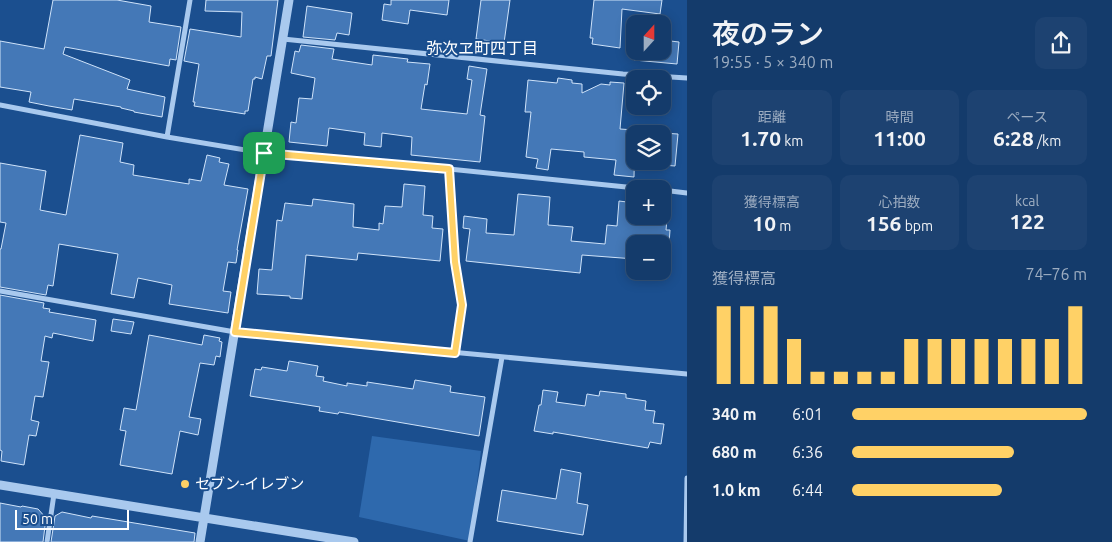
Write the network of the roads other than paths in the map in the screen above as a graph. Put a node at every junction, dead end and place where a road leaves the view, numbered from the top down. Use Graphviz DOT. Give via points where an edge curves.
graph roads {
  1 [pos="181,0"];
  2 [pos="289,0"];
  3 [pos="190,1"];
  4 [pos="283,39"];
  5 [pos="687,78"];
  6 [pos="0,105"];
  7 [pos="167,137"];
  8 [pos="264,153"];
  9 [pos="449,169"];
  10 [pos="626,187"];
  11 [pos="671,191"];
  12 [pos="687,193"];
  13 [pos="0,291"];
  14 [pos="235,332"];
  15 [pos="455,353"];
  16 [pos="502,357"];
  17 [pos="687,374"];
  18 [pos="687,478"];
  19 [pos="0,485"];
  20 [pos="54,494"];
  21 [pos="204,519"];
  22 [pos="334,541"];
  23 [pos="47,542"];
  24 [pos="200,542"];
  25 [pos="354,542"];
  26 [pos="470,542"];
  27 [pos="686,542"];
  1 -- 3 [label="street"];
  2 -- 4 [label="street"];
  3 -- 7 [label="street"];
  4 -- 5 [label="street"];
  4 -- 8 [label="street"];
  6 -- 7 [label="street"];
  7 -- 8 [label="street"];
  8 -- 9 [label="street"];
  8 -- 14 [label="street"];
  9 -- 10 [label="street"];
  9 -- 15 [label="lane" via="455,262 462,305"];
  11 -- 12 [label="street"];
  13 -- 14 [label="street"];
  14 -- 15 [label="street"];
  14 -- 21 [label="street"];
  15 -- 16 [label="street"];
  16 -- 17 [label="street"];
  16 -- 26 [label="street"];
  18 -- 27 [label="street"];
  19 -- 20 [label="street"];
  20 -- 21 [label="street"];
  20 -- 23 [label="street"];
  21 -- 22 [label="street"];
  21 -- 24 [label="street"];
  22 -- 25 [label="street"];
}
